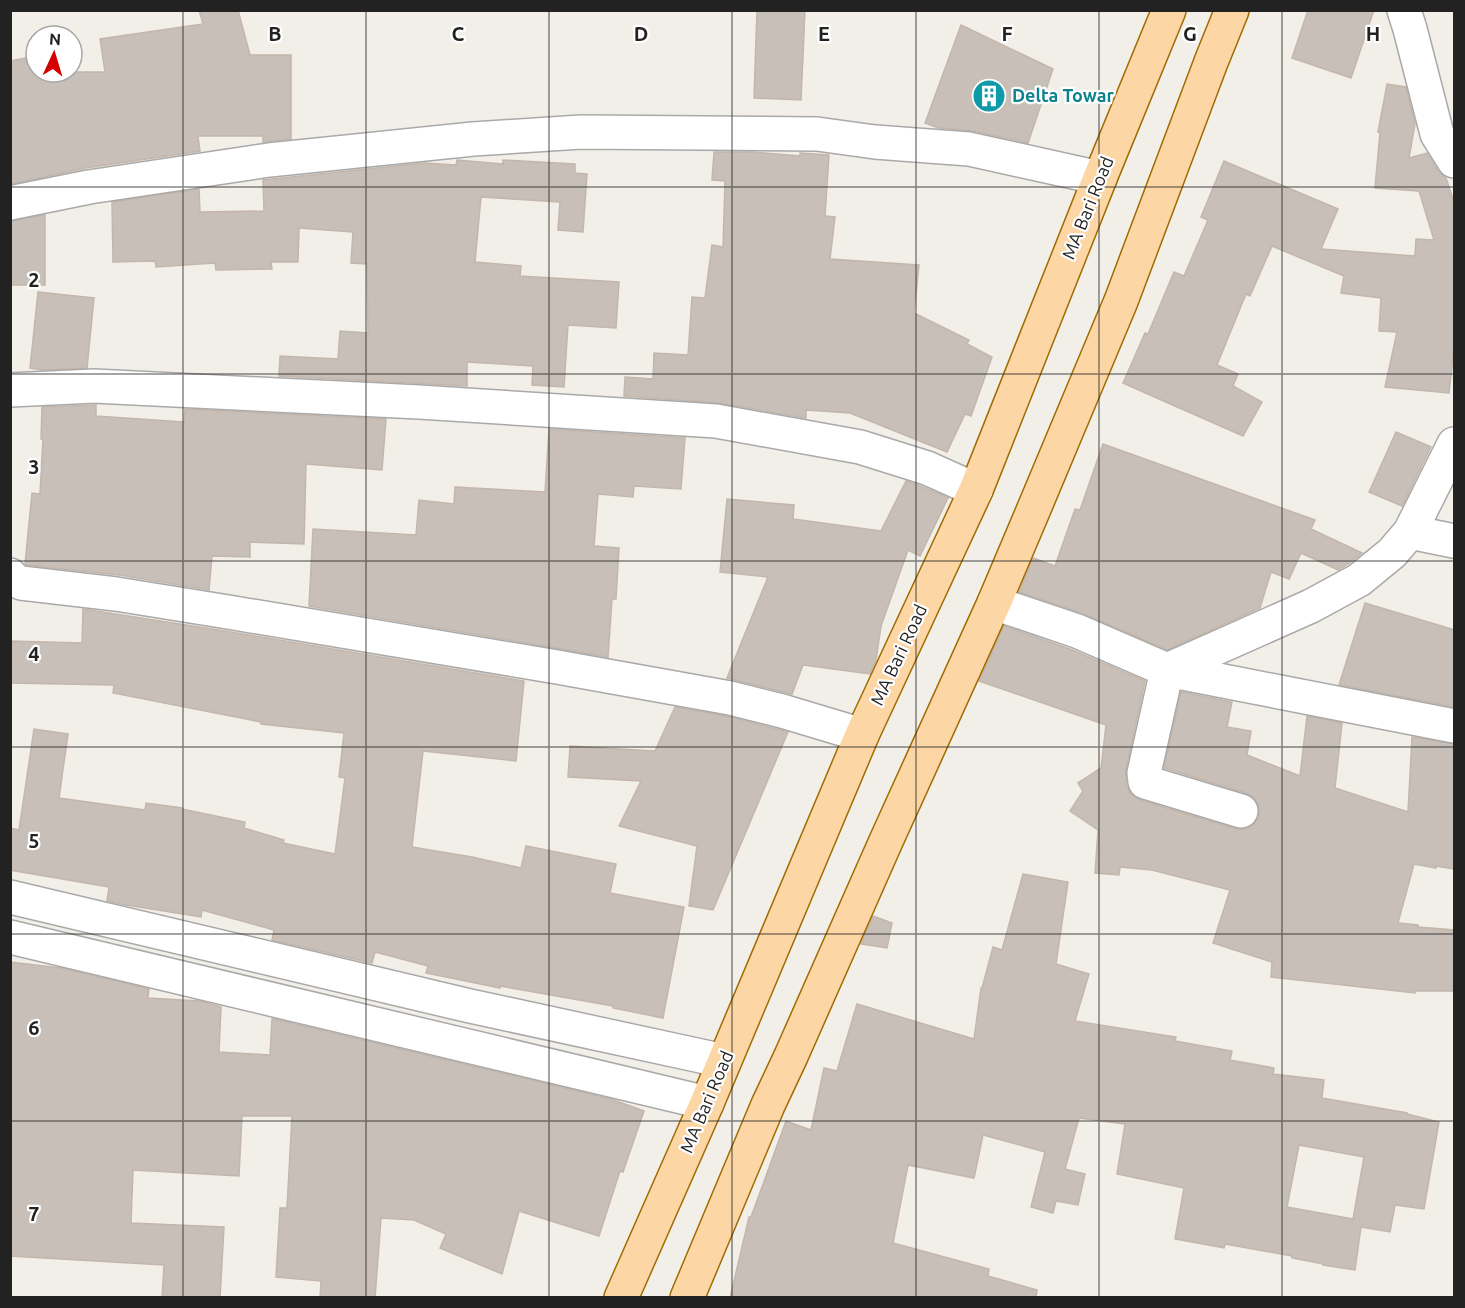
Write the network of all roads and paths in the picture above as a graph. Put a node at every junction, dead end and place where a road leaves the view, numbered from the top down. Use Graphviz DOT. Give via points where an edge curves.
graph roads {
  1 [pos="1169,10"];
  2 [pos="1232,10"];
  3 [pos="1404,10"];
  4 [pos="1455,161"];
  5 [pos="1100,178"];
  6 [pos="10,203"];
  7 [pos="10,390"];
  8 [pos="1455,444"];
  9 [pos="976,490"];
  10 [pos="1410,532"];
  11 [pos="1455,541"];
  12 [pos="10,575"];
  13 [pos="994,603"];
  14 [pos="1167,669"];
  15 [pos="1455,726"];
  16 [pos="862,735"];
  17 [pos="1241,811"];
  18 [pos="10,897"];
  19 [pos="52,907"];
  20 [pos="10,937"];
  21 [pos="46,946"];
  22 [pos="724,1061"];
  23 [pos="707,1103"];
  24 [pos="621,1298"];
  25 [pos="687,1298"];
  1 -- 5 [label="main road, MA Bari Road"];
  2 -- 13 [label="main road" via="1121,301"];
  3 -- 4 [label="street" via="1437,134"];
  5 -- 6 [label="street" via="969,149 817,134 580,132 269,160"];
  5 -- 9 [label="main road, MA Bari Road"];
  7 -- 9 [label="street" via="94,386 716,421 860,447 927,468"];
  8 -- 10 [label="street"];
  9 -- 16 [label="main road, MA Bari Road"];
  10 -- 11 [label="street"];
  10 -- 14 [label="street" via="1359,580 1311,606"];
  12 -- 16 [label="street" via="21,583 228,612 730,698"];
  13 -- 14 [label="street" via="1077,631"];
  13 -- 25 [label="main road" via="768,1106"];
  14 -- 15 [label="street"];
  14 -- 17 [label="street" via="1144,774 1146,782"];
  16 -- 22 [label="main road, MA Bari Road"];
  18 -- 19 [label="street"];
  19 -- 21 [label="street"];
  19 -- 22 [label="street" via="470,1006"];
  20 -- 21 [label="street"];
  21 -- 23 [label="street"];
  22 -- 23 [label="main road, MA Bari Road"];
  23 -- 24 [label="main road, MA Bari Road"];
}
